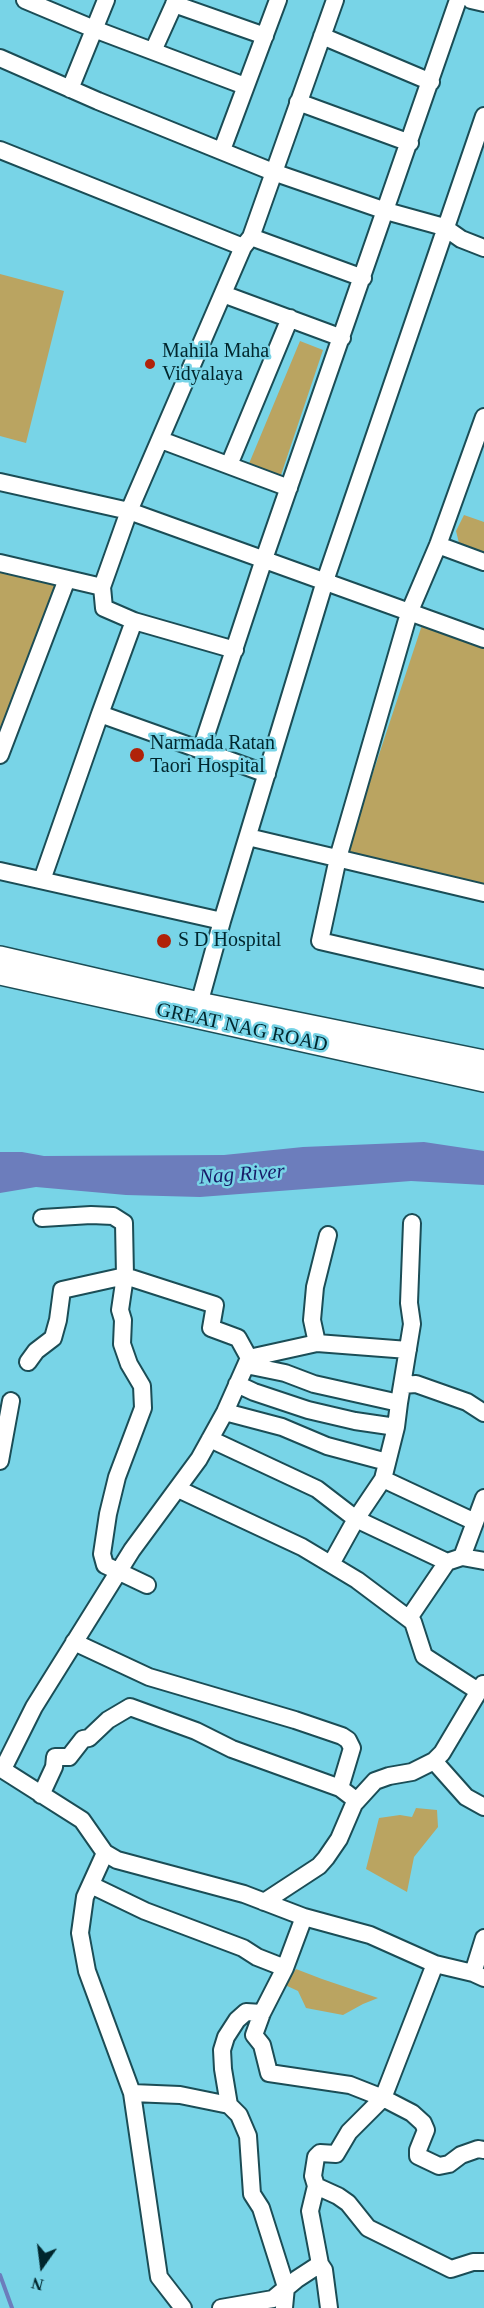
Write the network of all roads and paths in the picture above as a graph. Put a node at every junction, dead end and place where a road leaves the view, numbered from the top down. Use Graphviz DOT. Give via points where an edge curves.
graph roads {
  1 [pos="25,0"];
  2 [pos="106,0"];
  3 [pos="278,0"];
  4 [pos="335,0"];
  5 [pos="458,0"];
  6 [pos="471,0"];
  7 [pos="175,2"];
  8 [pos="484,3"];
  9 [pos="46,4"];
  10 [pos="94,29"];
  11 [pos="265,36"];
  12 [pos="322,36"];
  13 [pos="153,51"];
  14 [pos="0,58"];
  15 [pos="431,82"];
  16 [pos="245,86"];
  17 [pos="70,89"];
  18 [pos="298,102"];
  19 [pos="484,116"];
  20 [pos="410,144"];
  21 [pos="0,150"];
  22 [pos="222,150"];
  23 [pos="273,172"];
  24 [pos="386,211"];
  25 [pos="444,227"];
  26 [pos="247,242"];
  27 [pos="484,248"];
  28 [pos="363,278"];
  29 [pos="223,294"];
  30 [pos="290,318"];
  31 [pos="342,338"];
  32 [pos="484,417"];
  33 [pos="161,440"];
  34 [pos="229,465"];
  35 [pos="0,482"];
  36 [pos="289,488"];
  37 [pos="129,511"];
  38 [pos="438,545"];
  39 [pos="264,559"];
  40 [pos="484,562"];
  41 [pos="0,563"];
  42 [pos="67,579"];
  43 [pos="325,581"];
  44 [pos="102,587"];
  45 [pos="410,613"];
  46 [pos="134,621"];
  47 [pos="484,639"];
  48 [pos="235,650"];
  49 [pos="100,714"];
  50 [pos="201,750"];
  51 [pos="0,755"];
  52 [pos="267,774"];
  53 [pos="248,837"];
  54 [pos="338,858"];
  55 [pos="0,871"];
  56 [pos="42,880"];
  57 [pos="484,893"];
  58 [pos="222,921"];
  59 [pos="0,957"];
  60 [pos="0,974"];
  61 [pos="484,979"];
  62 [pos="197,1010"];
  63 [pos="484,1061"];
  64 [pos="484,1081"];
  65 [pos="42,1218"];
  66 [pos="412,1223"];
  67 [pos="328,1235"];
  68 [pos="124,1276"];
  69 [pos="317,1343"];
  70 [pos="408,1350"];
  71 [pos="247,1361"];
  72 [pos="28,1362"];
  73 [pos="237,1384"];
  74 [pos="402,1385"];
  75 [pos="11,1401"];
  76 [pos="399,1403"];
  77 [pos="225,1412"];
  78 [pos="484,1413"];
  79 [pos="396,1428"];
  80 [pos="210,1439"];
  81 [pos="0,1461"];
  82 [pos="387,1462"];
  83 [pos="383,1479"];
  84 [pos="178,1489"];
  85 [pos="484,1498"];
  86 [pos="356,1519"];
  87 [pos="475,1522"];
  88 [pos="454,1560"];
  89 [pos="484,1562"];
  90 [pos="331,1564"];
  91 [pos="119,1572"];
  92 [pos="147,1585"];
  93 [pos="408,1618"];
  94 [pos="74,1642"];
  95 [pos="481,1687"];
  96 [pos="434,1761"];
  97 [pos="1,1769"];
  98 [pos="340,1788"];
  99 [pos="41,1795"];
  100 [pos="357,1801"];
  101 [pos="484,1807"];
  102 [pos="105,1853"];
  103 [pos="90,1885"];
  104 [pos="264,1902"];
  105 [pos="304,1917"];
  106 [pos="484,1938"];
  107 [pos="435,1964"];
  108 [pos="285,1968"];
  109 [pos="479,1976"];
  110 [pos="262,2013"];
  111 [pos="132,2093"];
  112 [pos="383,2098"];
  113 [pos="229,2105"];
  114 [pos="484,2150"];
  115 [pos="316,2186"];
  116 [pos="484,2262"];
  117 [pos="320,2264"];
  118 [pos="286,2288"];
  119 [pos="183,2308"];
  120 [pos="221,2308"];
  121 [pos="284,2308"];
  122 [pos="329,2308"];
  1 -- 9 [label="street"];
  2 -- 10 [label="street"];
  3 -- 11 [label="street"];
  4 -- 12 [label="street"];
  5 -- 15 [label="street"];
  6 -- 8 [label="street"];
  7 -- 11 [label="street"];
  7 -- 13 [label="street"];
  9 -- 10 [label="street"];
  10 -- 13 [label="street"];
  10 -- 17 [label="street"];
  11 -- 16 [label="street"];
  12 -- 15 [label="street"];
  12 -- 18 [label="street"];
  13 -- 16 [label="street"];
  14 -- 17 [label="street"];
  15 -- 20 [label="street"];
  16 -- 22 [label="street"];
  17 -- 22 [label="street"];
  18 -- 20 [label="street"];
  18 -- 23 [label="street"];
  19 -- 25 [label="street"];
  20 -- 24 [label="street"];
  21 -- 26 [label="street"];
  22 -- 23 [label="street"];
  23 -- 24 [label="street"];
  23 -- 26 [label="street"];
  24 -- 25 [label="street"];
  24 -- 28 [label="street"];
  25 -- 27 [label="street"];
  25 -- 43 [label="street"];
  26 -- 28 [label="street"];
  26 -- 29 [label="street"];
  28 -- 31 [label="street"];
  29 -- 30 [label="street"];
  29 -- 33 [label="street"];
  30 -- 31 [label="street"];
  30 -- 34 [label="street"];
  31 -- 36 [label="street"];
  32 -- 38 [label="street"];
  33 -- 34 [label="street"];
  33 -- 37 [label="street"];
  34 -- 36 [label="street"];
  35 -- 37 [label="street"];
  36 -- 39 [label="street"];
  37 -- 39 [label="street"];
  37 -- 44 [label="street"];
  38 -- 40 [label="street"];
  38 -- 45 [label="street"];
  39 -- 43 [label="street"];
  39 -- 48 [label="street"];
  41 -- 42 [label="street"];
  42 -- 44 [label="street"];
  42 -- 51 [label="street"];
  43 -- 45 [label="street"];
  43 -- 52 [label="street"];
  44 -- 46 [label="street" via="104,608"];
  45 -- 47 [label="street"];
  45 -- 54 [label="street"];
  46 -- 48 [label="street"];
  46 -- 49 [label="street"];
  48 -- 50 [label="street"];
  49 -- 50 [label="street"];
  49 -- 56 [label="street"];
  50 -- 52 [label="street"];
  52 -- 53 [label="street"];
  53 -- 54 [label="street"];
  53 -- 58 [label="street"];
  54 -- 57 [label="street"];
  54 -- 61 [label="street" via="320,941"];
  55 -- 56 [label="street"];
  56 -- 58 [label="street"];
  58 -- 62 [label="street"];
  59 -- 62 [label="main road, GREAT NAG ROAD"];
  60 -- 62 [label="main road, GREAT NAG ROAD"];
  62 -- 63 [label="main road, GREAT NAG ROAD"];
  62 -- 64 [label="main road, GREAT NAG ROAD"];
  65 -- 68 [label="street" via="113,1216 124,1222"];
  66 -- 70 [label="street" via="412,1324"];
  67 -- 69 [label="street" via="315,1287 312,1320"];
  68 -- 71 [label="street" via="215,1305 211,1328 238,1338"];
  68 -- 72 [label="street" via="62,1290 53,1338 36,1350"];
  68 -- 91 [label="street" via="122,1344 142,1386 143,1408 117,1477 102,1554 105,1564"];
  69 -- 70 [label="street"];
  69 -- 71 [label="street"];
  70 -- 74 [label="street"];
  71 -- 73 [label="street"];
  71 -- 76 [label="street" via="314,1384"];
  73 -- 77 [label="street"];
  73 -- 79 [label="street" via="308,1410"];
  74 -- 76 [label="street"];
  74 -- 78 [label="street" via="416,1384 467,1402"];
  75 -- 81 [label="street"];
  76 -- 79 [label="street"];
  77 -- 80 [label="street"];
  77 -- 82 [label="street"];
  79 -- 82 [label="street"];
  80 -- 84 [label="street"];
  80 -- 86 [label="street" via="317,1489"];
  82 -- 83 [label="street"];
  83 -- 86 [label="street"];
  83 -- 87 [label="street"];
  84 -- 90 [label="street"];
  84 -- 91 [label="street"];
  85 -- 87 [label="street"];
  86 -- 88 [label="street"];
  86 -- 90 [label="street"];
  87 -- 88 [label="street"];
  88 -- 89 [label="street"];
  88 -- 93 [label="street"];
  90 -- 93 [label="street"];
  91 -- 92 [label="street"];
  91 -- 94 [label="street"];
  93 -- 95 [label="street" via="413,1622 424,1656"];
  94 -- 97 [label="street"];
  94 -- 98 [label="street" via="149,1677 342,1736 352,1748"];
  95 -- 96 [label="street"];
  96 -- 100 [label="street" via="412,1772 375,1781"];
  96 -- 101 [label="street" via="466,1797"];
  97 -- 99 [label="street"];
  98 -- 99 [label="street" via="130,1707 83,1739 69,1757 55,1757"];
  98 -- 100 [label="street"];
  99 -- 102 [label="street" via="82,1820"];
  100 -- 104 [label="street" via="327,1858"];
  102 -- 103 [label="street"];
  102 -- 104 [label="street" via="117,1860"];
  103 -- 108 [label="street"];
  103 -- 111 [label="street" via="79,1927 87,1971"];
  104 -- 105 [label="street"];
  105 -- 107 [label="street" via="370,1935"];
  105 -- 108 [label="street"];
  106 -- 109 [label="street"];
  107 -- 109 [label="street"];
  107 -- 112 [label="street"];
  108 -- 110 [label="street"];
  110 -- 112 [label="street" via="254,2035 262,2045 269,2073 350,2085"];
  110 -- 113 [label="street" via="246,2012 226,2037 222,2050"];
  111 -- 113 [label="street" via="180,2095"];
  111 -- 119 [label="street" via="159,2277"];
  112 -- 114 [label="street" via="423,2123 426,2130 418,2156 426,2161 439,2166 449,2164 461,2154"];
  112 -- 115 [label="street" via="349,2132 336,2154 320,2153 316,2157"];
  113 -- 118 [label="street" via="239,2115 248,2136 252,2194 261,2208"];
  115 -- 116 [label="street" via="348,2203 368,2228 451,2269"];
  115 -- 117 [label="street" via="310,2211"];
  117 -- 118 [label="street"];
  117 -- 122 [label="street"];
  118 -- 120 [label="street" via="273,2299"];
  118 -- 121 [label="street"];
}
